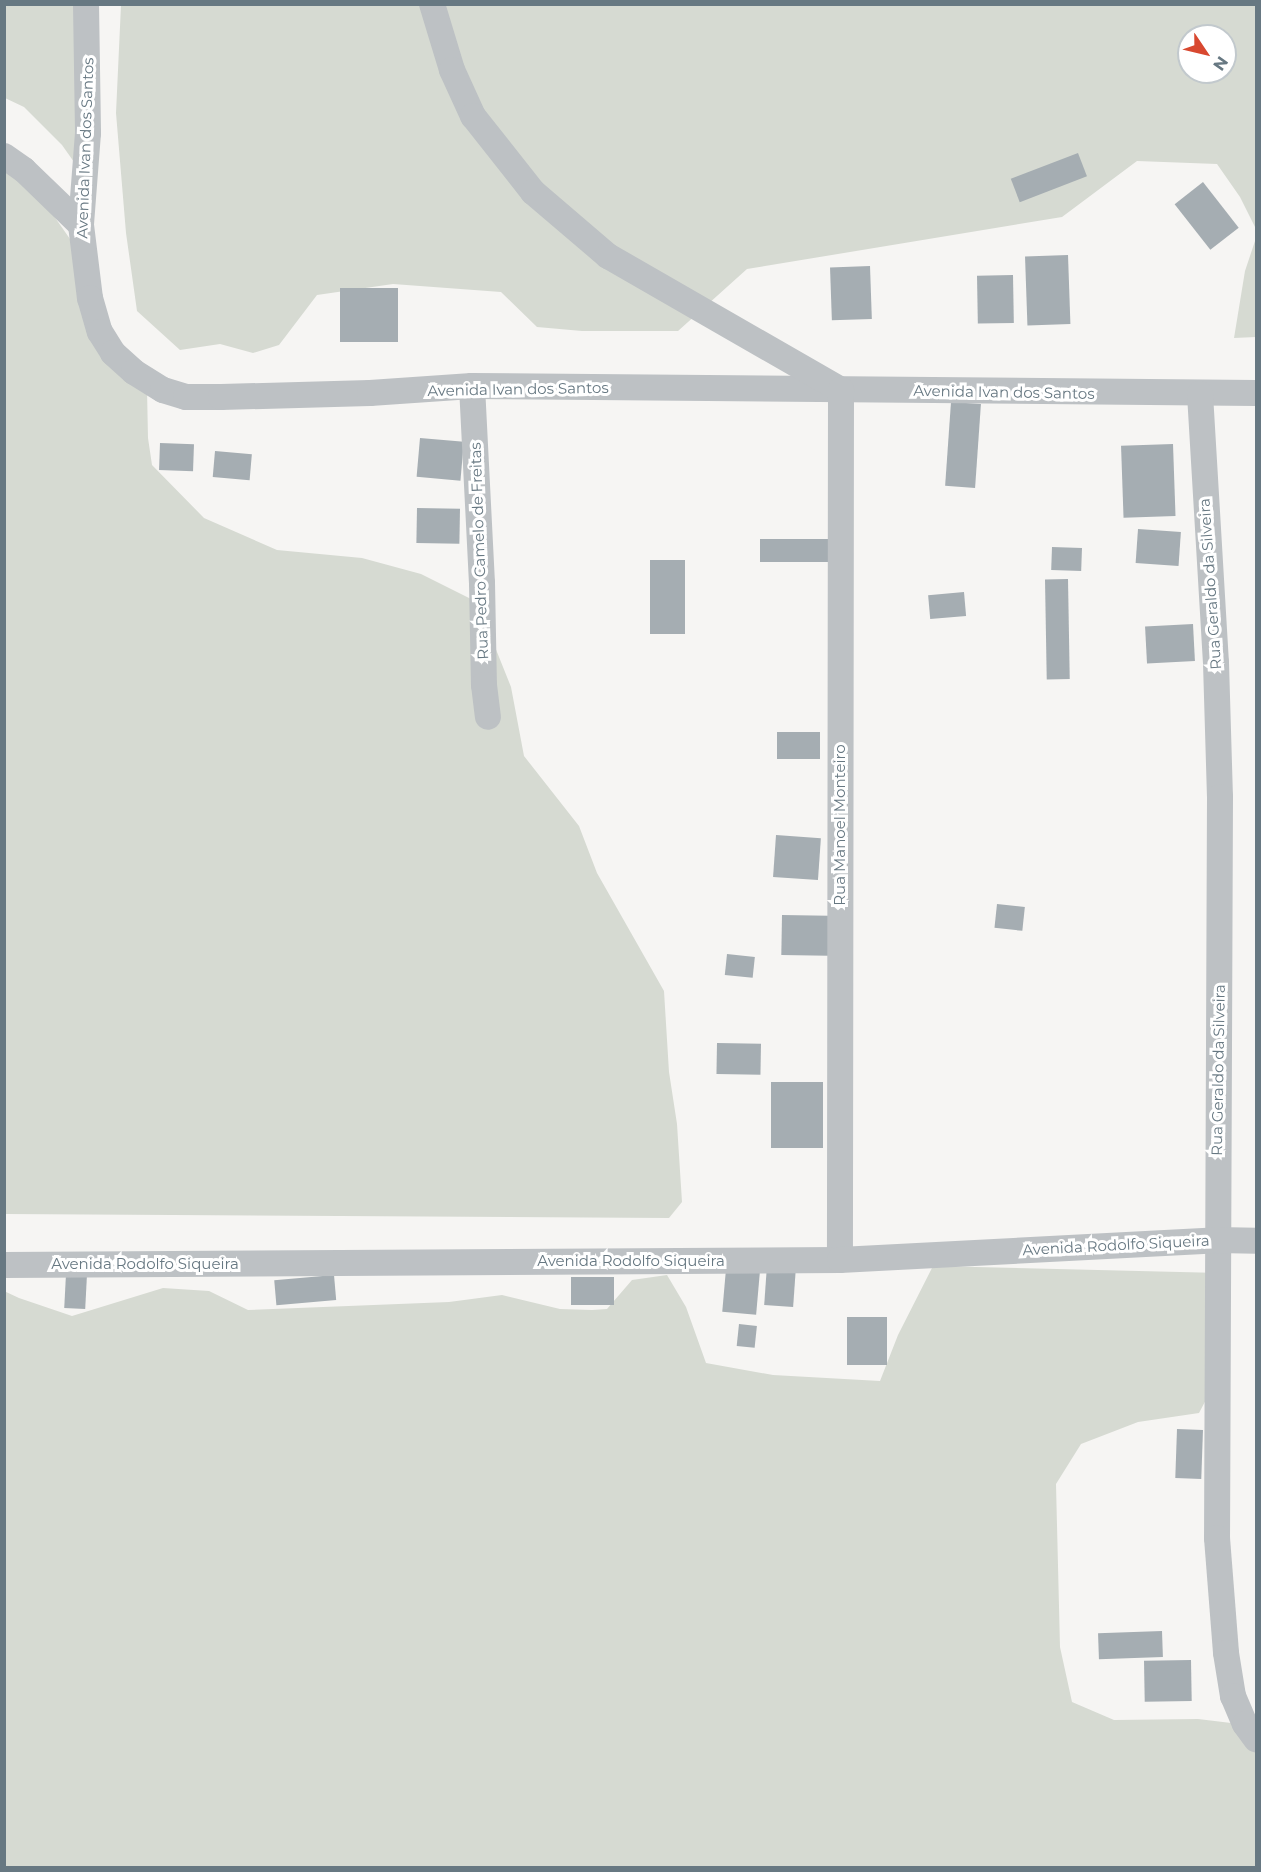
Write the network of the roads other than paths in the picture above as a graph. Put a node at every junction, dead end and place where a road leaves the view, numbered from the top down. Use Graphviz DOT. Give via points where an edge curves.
graph roads {
  1 [pos="86,4"];
  2 [pos="432,4"];
  3 [pos="4,156"];
  4 [pos="81,225"];
  5 [pos="472,386"];
  6 [pos="841,390"];
  7 [pos="1257,393"];
  8 [pos="1200,394"];
  9 [pos="488,717"];
  10 [pos="1217,1240"];
  11 [pos="1257,1241"];
  12 [pos="840,1260"];
  13 [pos="4,1265"];
  14 [pos="1257,1739"];
  1 -- 4 [label="street, Avenida Ivan dos Santos" via="88,133"];
  2 -- 6 [label="street" via="452,70 473,116 533,192 608,256"];
  3 -- 4 [label="street"];
  4 -- 5 [label="street, Avenida Ivan dos Santos" via="86,278 100,332 113,354 163,390 186,397 221,397"];
  5 -- 6 [label="street, Avenida Ivan dos Santos"];
  5 -- 9 [label="street, Rua Pedro Camelo de Freitas"];
  6 -- 8 [label="street, Avenida Ivan dos Santos"];
  6 -- 12 [label="street, Rua Manoel Monteiro"];
  7 -- 8 [label="street, Avenida Ivan dos Santos"];
  8 -- 10 [label="street, Rua Geraldo da Silveira" via="1220,797"];
  10 -- 11 [label="street, Avenida Rodolfo Siqueira"];
  10 -- 12 [label="street, Avenida Rodolfo Siqueira"];
  10 -- 14 [label="street, Rua Geraldo da Silveira" via="1220,1590 1233,1696 1245,1724"];
  12 -- 13 [label="street, Avenida Rodolfo Siqueira"];
}
